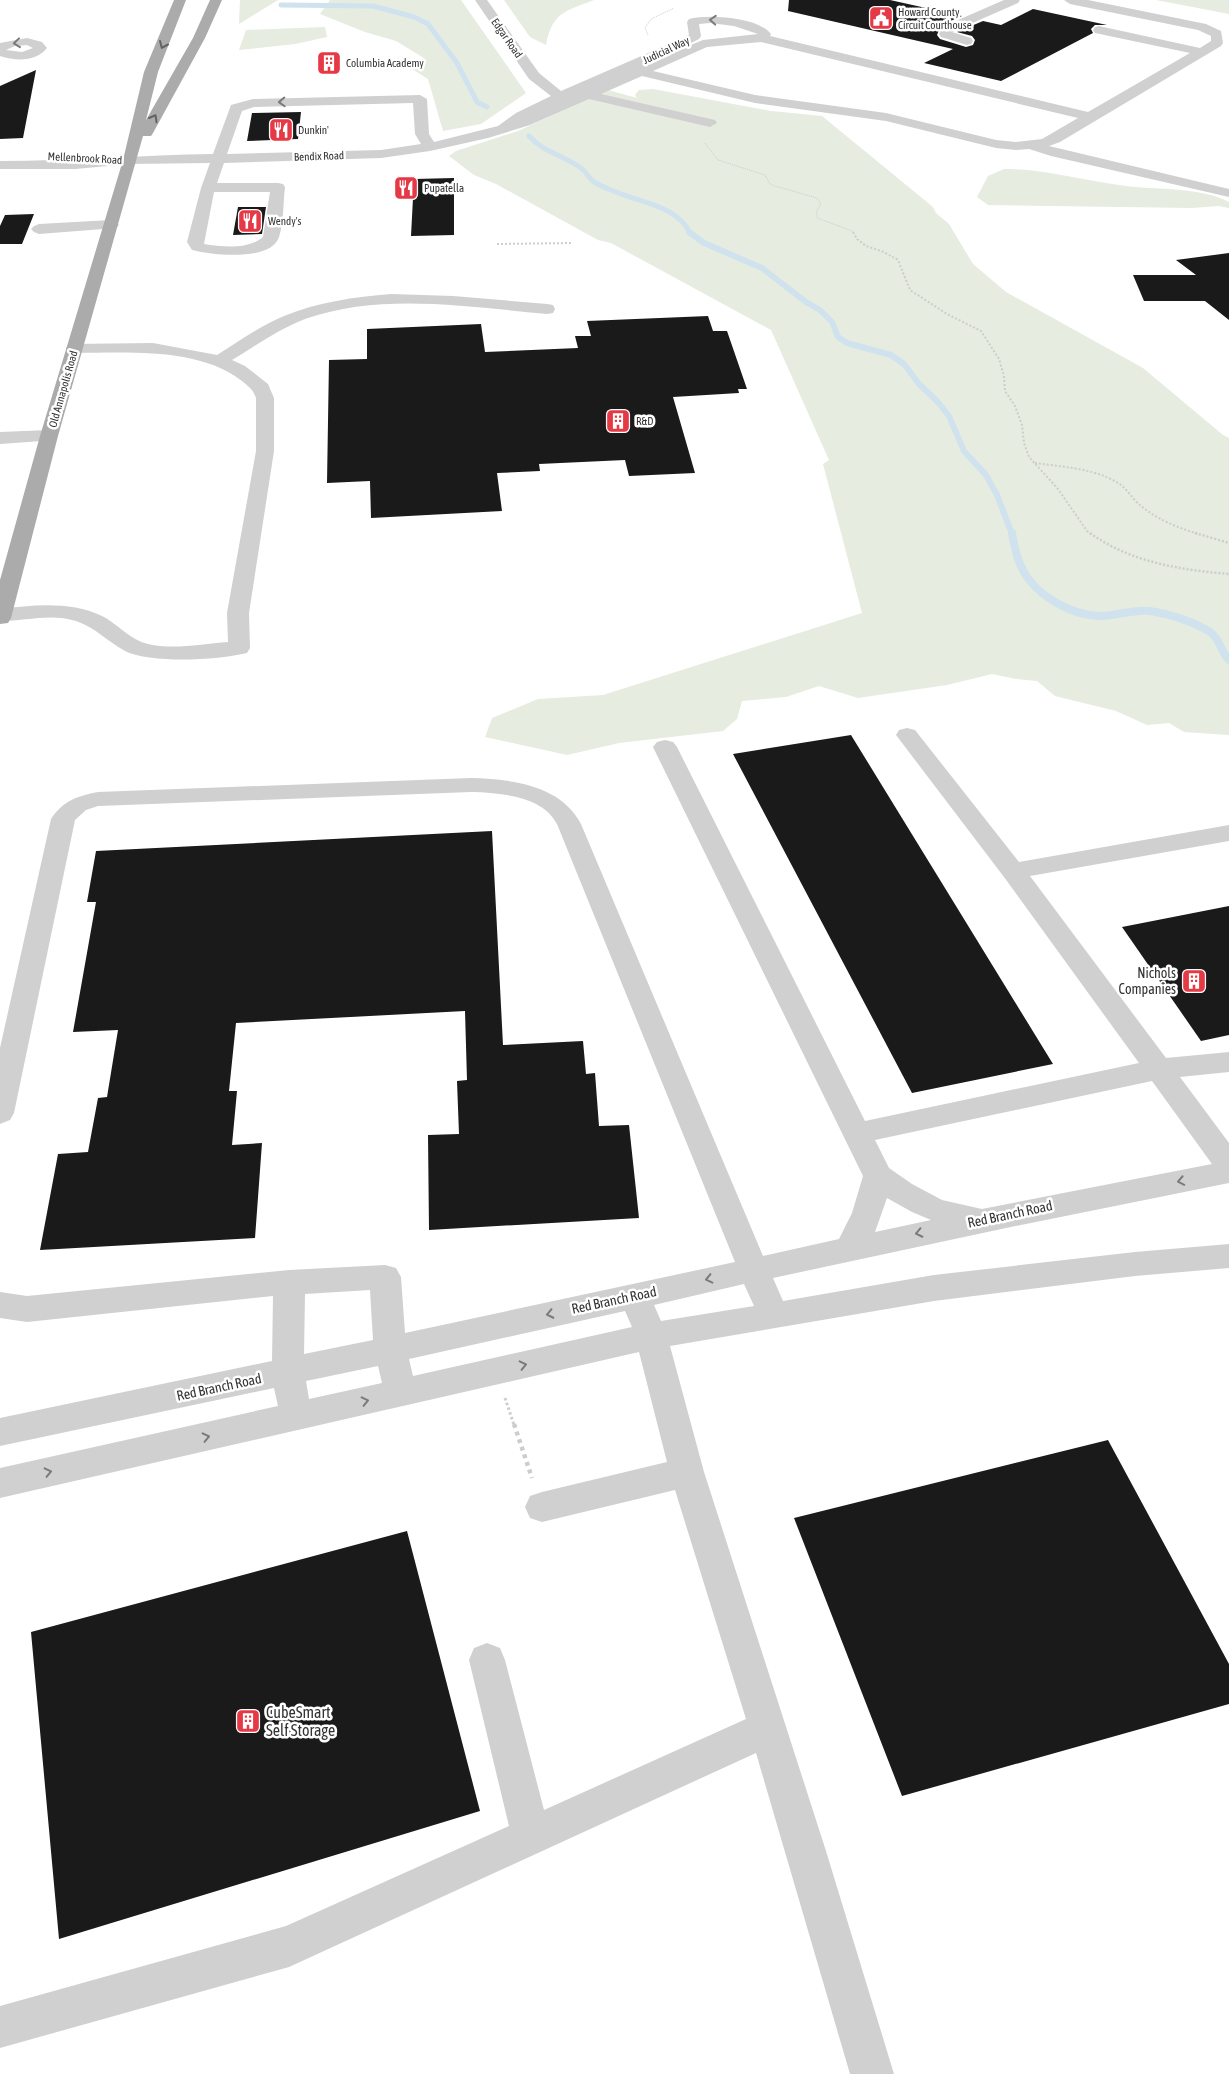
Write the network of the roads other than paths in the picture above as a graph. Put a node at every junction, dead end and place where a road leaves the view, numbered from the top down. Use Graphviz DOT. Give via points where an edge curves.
graph roads {
  1 [pos="180,0"];
  2 [pos="216,0"];
  3 [pos="481,0"];
  4 [pos="1014,0"];
  5 [pos="1070,0"];
  6 [pos="695,28"];
  7 [pos="1099,30"];
  8 [pos="761,38"];
  9 [pos="745,39"];
  10 [pos="967,42"];
  11 [pos="0,48"];
  12 [pos="0,52"];
  13 [pos="1202,52"];
  14 [pos="16,56"];
  15 [pos="0,67"];
  16 [pos="626,68"];
  17 [pos="642,72"];
  18 [pos="534,76"];
  19 [pos="984,77"];
  20 [pos="965,87"];
  21 [pos="590,94"];
  22 [pos="566,97"];
  23 [pos="1090,118"];
  24 [pos="710,123"];
  25 [pos="504,127"];
  26 [pos="1034,146"];
  27 [pos="430,147"];
  28 [pos="0,156"];
  29 [pos="220,159"];
  30 [pos="130,160"];
  31 [pos="0,165"];
  32 [pos="208,188"];
  33 [pos="1229,193"];
  34 [pos="111,226"];
  35 [pos="39,229"];
  36 [pos="547,310"];
  37 [pos="75,348"];
  38 [pos="219,361"];
  39 [pos="49,436"];
  40 [pos="0,438"];
  41 [pos="0,616"];
  42 [pos="907,735"];
  43 [pos="665,747"];
  44 [pos="1229,833"];
  45 [pos="1013,871"];
  46 [pos="1229,1062"];
  47 [pos="1159,1070"];
  48 [pos="0,1113"];
  49 [pos="857,1132"];
  50 [pos="1229,1165"];
  51 [pos="1229,1172"];
  52 [pos="878,1176"];
  53 [pos="984,1220"];
  54 [pos="850,1248"];
  55 [pos="1229,1256"];
  56 [pos="754,1269"];
  57 [pos="289,1282"];
  58 [pos="635,1296"];
  59 [pos="0,1305"];
  60 [pos="774,1315"];
  61 [pos="651,1336"];
  62 [pos="390,1348"];
  63 [pos="288,1372"];
  64 [pos="401,1393"];
  65 [pos="296,1417"];
  66 [pos="0,1432"];
  67 [pos="686,1472"];
  68 [pos="0,1483"];
  69 [pos="542,1507"];
  70 [pos="488,1660"];
  71 [pos="768,1728"];
  72 [pos="531,1838"];
  73 [pos="0,2026"];
  74 [pos="872,2074"];
  1 -- 30 [label="main road, Old Annapolis Road, one-way" via="151,72"];
  30 -- 2 [label="main road, Old Annapolis Road, one-way"];
  3 -- 18 [label="street, Edgar Road"];
  4 -- 10 [label="street" via="946,30 946,34"];
  5 -- 13 [label="street" via="1202,26 1217,34 1217,43"];
  8 -- 6 [label="street, Judicial Way, one-way" via="765,34 761,30 716,19 693,22"];
  6 -- 9 [label="street"];
  6 -- 16 [label="street, Judicial Way" via="695,36 689,40"];
  7 -- 13 [label="street"];
  8 -- 9 [label="street, Judicial Way"];
  8 -- 20 [label="street"];
  9 -- 17 [label="street, Judicial Way" via="702,44"];
  14 -- 11 [label="street, one-way" via="34,53 41,48 24,42"];
  12 -- 14 [label="street"];
  13 -- 23 [label="street"];
  14 -- 15 [label="street"];
  16 -- 17 [label="street"];
  16 -- 22 [label="street, Bendix Road"];
  17 -- 21 [label="street, Bendix Road"];
  17 -- 26 [label="street" via="755,99 886,117 978,141"];
  18 -- 22 [label="street, Edgar Road"];
  18 -- 25 [label="street" via="529,100"];
  19 -- 20 [label="street"];
  20 -- 23 [label="street"];
  21 -- 22 [label="street, Bendix Road"];
  21 -- 24 [label="street"];
  22 -- 25 [label="street, Bendix Road" via="525,122"];
  23 -- 26 [label="street" via="1055,139"];
  25 -- 27 [label="street, Bendix Road"];
  26 -- 33 [label="street"];
  27 -- 29 [label="street, Bendix Road" via="365,154"];
  27 -- 29 [label="street, one-way" via="422,134 420,99 253,103 236,108"];
  28 -- 30 [label="street, Mellenbrook Road" via="78,155"];
  29 -- 30 [label="street, Bendix Road"];
  29 -- 32 [label="street"];
  30 -- 31 [label="street, Mellenbrook Road" via="75,165"];
  30 -- 34 [label="main road, Old Annapolis Road"];
  32 -- 32 [label="street" via="278,187 268,242 250,249 198,247 195,242"];
  34 -- 35 [label="street"];
  34 -- 37 [label="main road, Old Annapolis Road"];
  36 -- 38 [label="street" via="417,299 348,304 298,317 269,330"];
  37 -- 38 [label="street" via="153,348"];
  37 -- 39 [label="main road, Old Annapolis Road"];
  38 -- 41 [label="street" via="251,378 262,388 265,398 265,451 238,613 239,648 159,652 137,648 78,614 48,612"];
  39 -- 40 [label="street"];
  39 -- 41 [label="main road, Old Annapolis Road"];
  42 -- 45 [label="street"];
  43 -- 49 [label="street"];
  44 -- 45 [label="street"];
  45 -- 47 [label="street"];
  46 -- 47 [label="street"];
  47 -- 49 [label="street"];
  47 -- 50 [label="street"];
  48 -- 56 [label="street" via="63,819 81,802 495,785 539,797 561,810 569,824"];
  49 -- 52 [label="street"];
  51 -- 53 [label="street, Red Branch Road, one-way"];
  52 -- 53 [label="street" via="926,1207"];
  52 -- 54 [label="street" via="864,1227"];
  53 -- 54 [label="street, Red Branch Road, one-way"];
  54 -- 56 [label="street, Red Branch Road"];
  55 -- 60 [label="street" via="934,1288"];
  56 -- 58 [label="street, Red Branch Road, one-way"];
  56 -- 60 [label="street"];
  57 -- 59 [label="street" via="27,1309"];
  57 -- 62 [label="street" via="385,1277"];
  57 -- 63 [label="street"];
  58 -- 61 [label="street"];
  58 -- 62 [label="street, Red Branch Road, one-way"];
  60 -- 61 [label="street"];
  64 -- 61 [label="street, one-way"];
  61 -- 67 [label="street"];
  62 -- 63 [label="street, Red Branch Road"];
  62 -- 64 [label="street"];
  63 -- 65 [label="street"];
  63 -- 66 [label="street, Red Branch Road"];
  65 -- 64 [label="street, one-way"];
  68 -- 65 [label="street, one-way"];
  67 -- 69 [label="street"];
  67 -- 71 [label="street"];
  70 -- 72 [label="street"];
  71 -- 72 [label="street"];
  71 -- 74 [label="street"];
  72 -- 73 [label="street" via="289,1946"];
}
